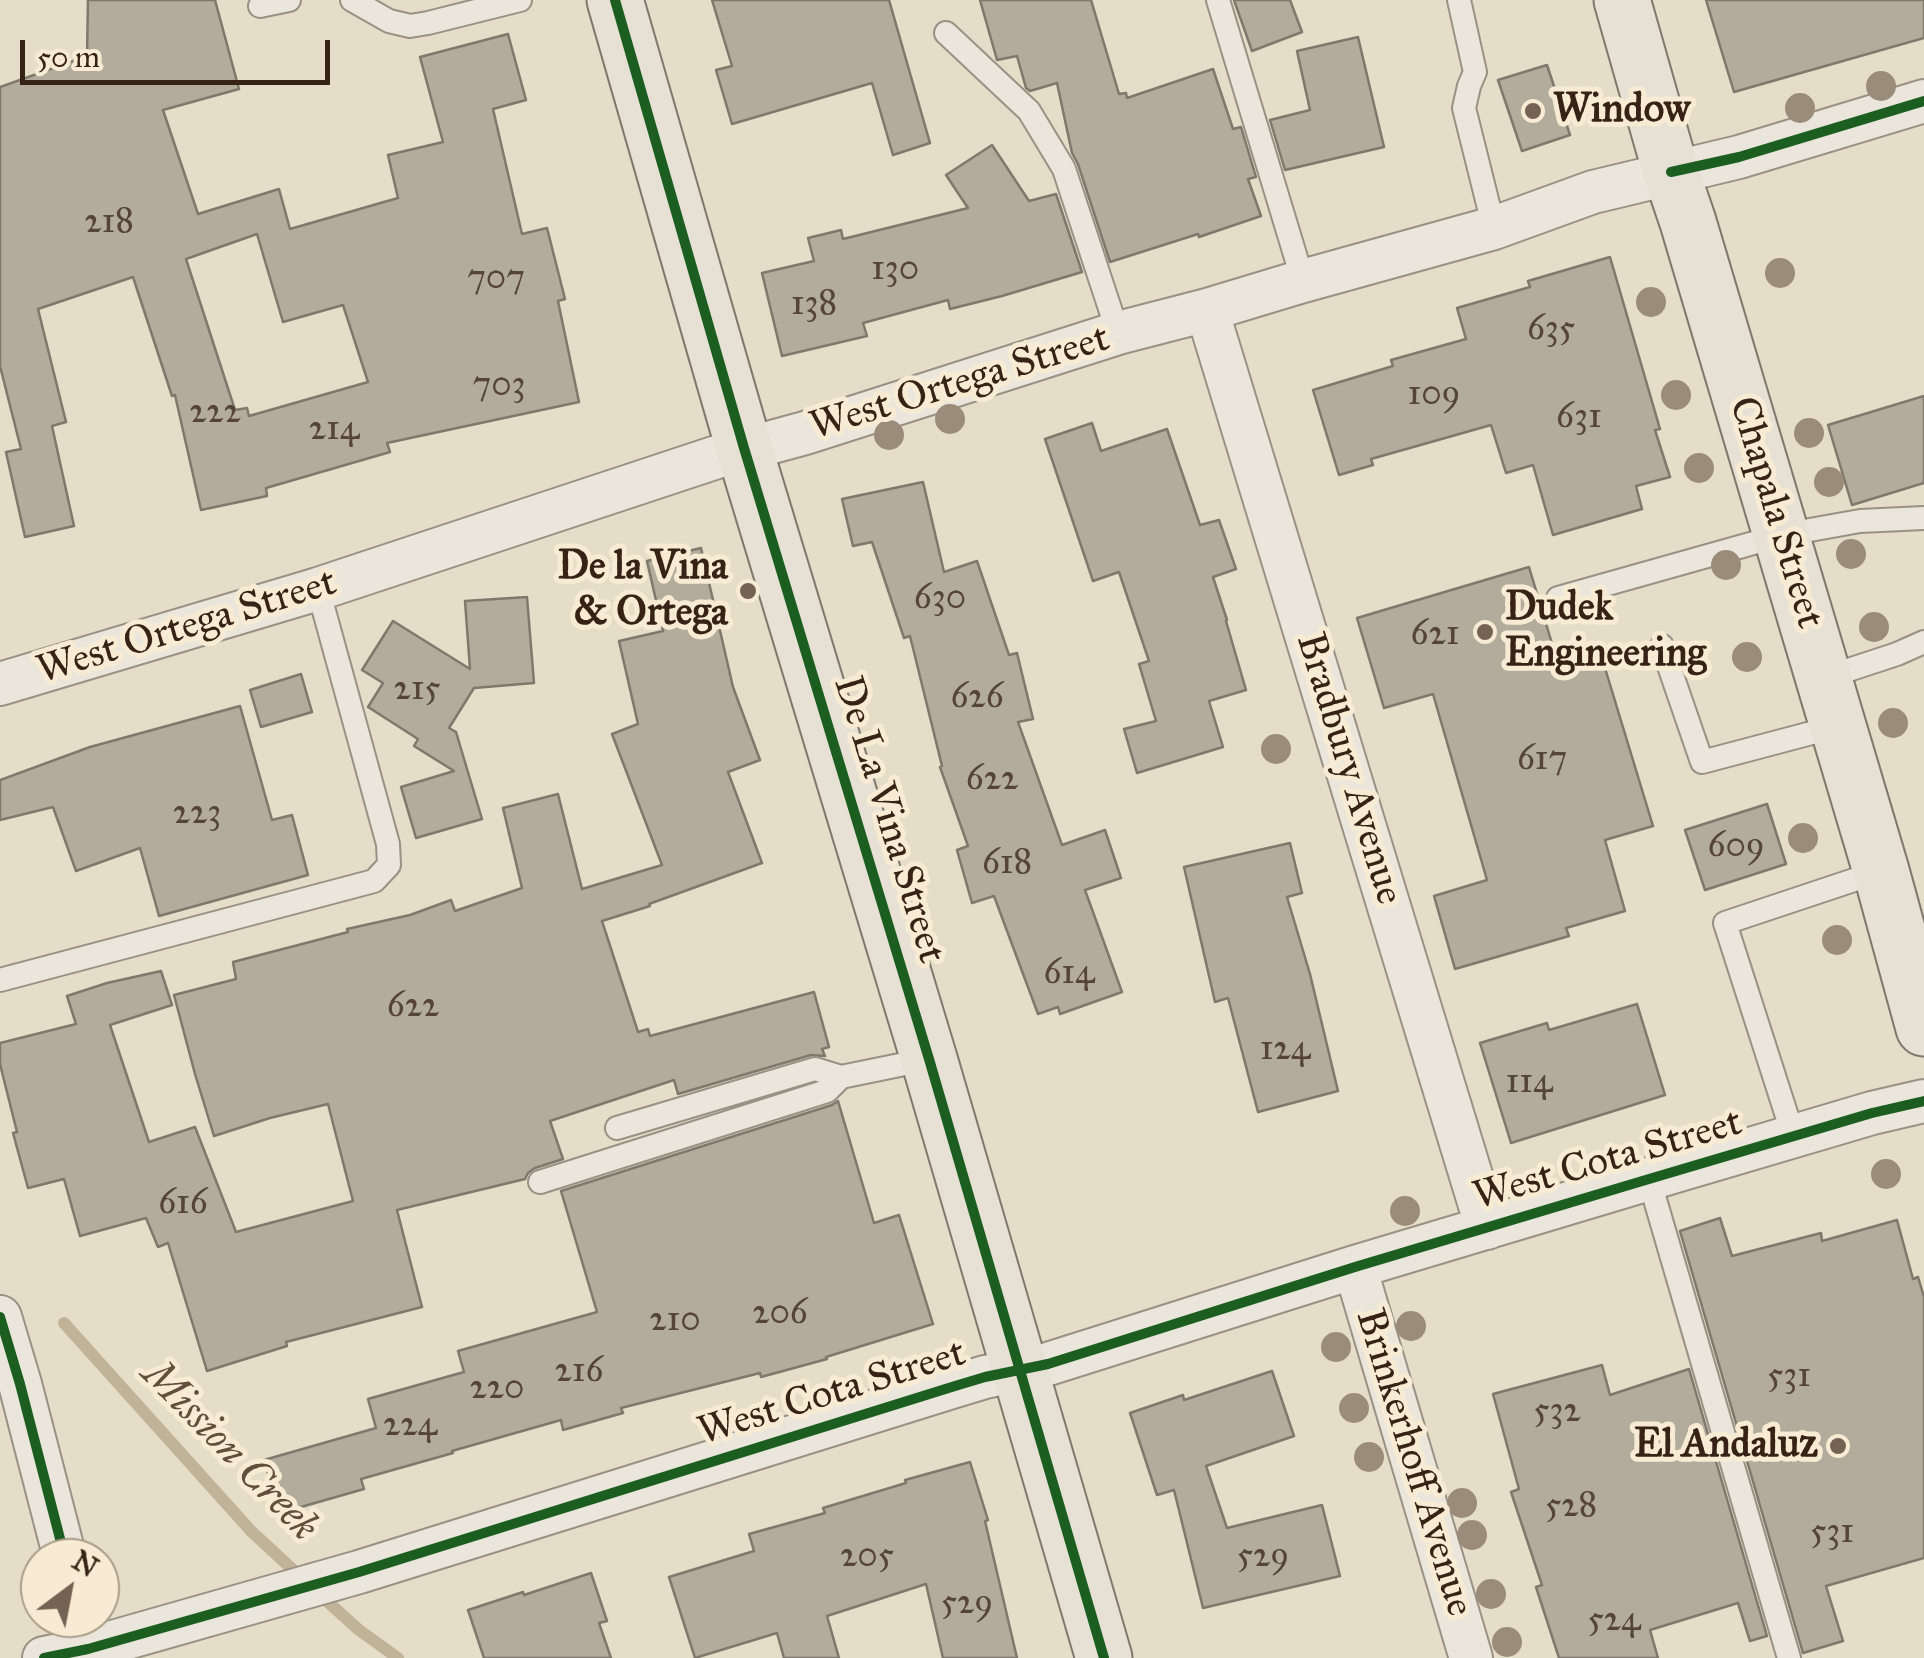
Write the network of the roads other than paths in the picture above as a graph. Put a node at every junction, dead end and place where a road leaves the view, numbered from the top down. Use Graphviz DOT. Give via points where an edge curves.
graph roads {
  1 [pos="289,0"];
  2 [pos="352,0"];
  3 [pos="520,0"];
  4 [pos="615,0"];
  5 [pos="1218,0"];
  6 [pos="1459,0"];
  7 [pos="260,6"];
  8 [pos="1627,9"];
  9 [pos="946,33"];
  10 [pos="1924,101"];
  11 [pos="1671,172"];
  12 [pos="1494,228"];
  13 [pos="1303,281"];
  14 [pos="1208,310"];
  15 [pos="1118,334"];
  16 [pos="744,448"];
  17 [pos="1924,518"];
  18 [pos="1782,535"];
  19 [pos="318,590"];
  20 [pos="1558,598"];
  21 [pos="1924,642"];
  22 [pos="1662,646"];
  23 [pos="0,684"];
  24 [pos="1831,702"];
  25 [pos="1881,871"];
  26 [pos="0,980"];
  27 [pos="1924,1028"];
  28 [pos="929,1059"];
  29 [pos="841,1077"];
  30 [pos="1924,1101"];
  31 [pos="617,1128"];
  32 [pos="1794,1138"];
  33 [pos="1649,1178"];
  34 [pos="540,1182"];
  35 [pos="1486,1228"];
  36 [pos="1355,1267"];
  37 [pos="0,1316"];
  38 [pos="1020,1370"];
  39 [pos="60,1538"];
  40 [pos="87,1642"];
  41 [pos="44,1658"];
  42 [pos="1104,1658"];
  43 [pos="1471,1658"];
  44 [pos="1788,1658"];
  1 -- 7 [label="lane"];
  2 -- 3 [label="lane" via="410,26"];
  4 -- 16 [label="main road, De La Vina Street"];
  5 -- 13 [label="lane"];
  6 -- 12 [label="lane" via="1475,72 1464,108"];
  8 -- 11 [label="main road, Chapala Street"];
  9 -- 15 [label="lane" via="1029,111 1064,169"];
  10 -- 11 [label="street, West Ortega Street"];
  11 -- 12 [label="street, West Ortega Street"];
  11 -- 18 [label="main road, Chapala Street"];
  12 -- 13 [label="street, West Ortega Street"];
  13 -- 14 [label="street, West Ortega Street"];
  14 -- 15 [label="street, West Ortega Street"];
  14 -- 35 [label="street, Bradbury Avenue"];
  15 -- 16 [label="street, West Ortega Street"];
  16 -- 19 [label="street, West Ortega Street"];
  16 -- 28 [label="main road, De La Vina Street"];
  17 -- 18 [label="lane"];
  18 -- 20 [label="lane"];
  18 -- 24 [label="main road, Chapala Street"];
  19 -- 23 [label="street, West Ortega Street"];
  19 -- 26 [label="lane" via="388,844 388,865 374,881"];
  21 -- 24 [label="lane"];
  22 -- 24 [label="lane" via="1702,762"];
  24 -- 25 [label="main road, Chapala Street"];
  25 -- 27 [label="main road, Chapala Street"];
  25 -- 32 [label="lane" via="1726,923"];
  28 -- 29 [label="lane"];
  28 -- 38 [label="main road, De La Vina Street"];
  29 -- 31 [label="lane" via="815,1069"];
  29 -- 34 [label="lane" via="827,1091"];
  30 -- 32 [label="street, West Cota Street"];
  32 -- 33 [label="street, West Cota Street"];
  33 -- 35 [label="street, West Cota Street"];
  33 -- 44 [label="lane"];
  35 -- 36 [label="street, West Cota Street"];
  36 -- 38 [label="street, West Cota Street"];
  36 -- 43 [label="street, Brinkerhoff Avenue"];
  37 -- 39 [label="street"];
  38 -- 40 [label="street, West Cota Street" via="360,1572"];
  38 -- 42 [label="main road, De La Vina Street"];
  40 -- 41 [label="street, West Cota Street"];
}
